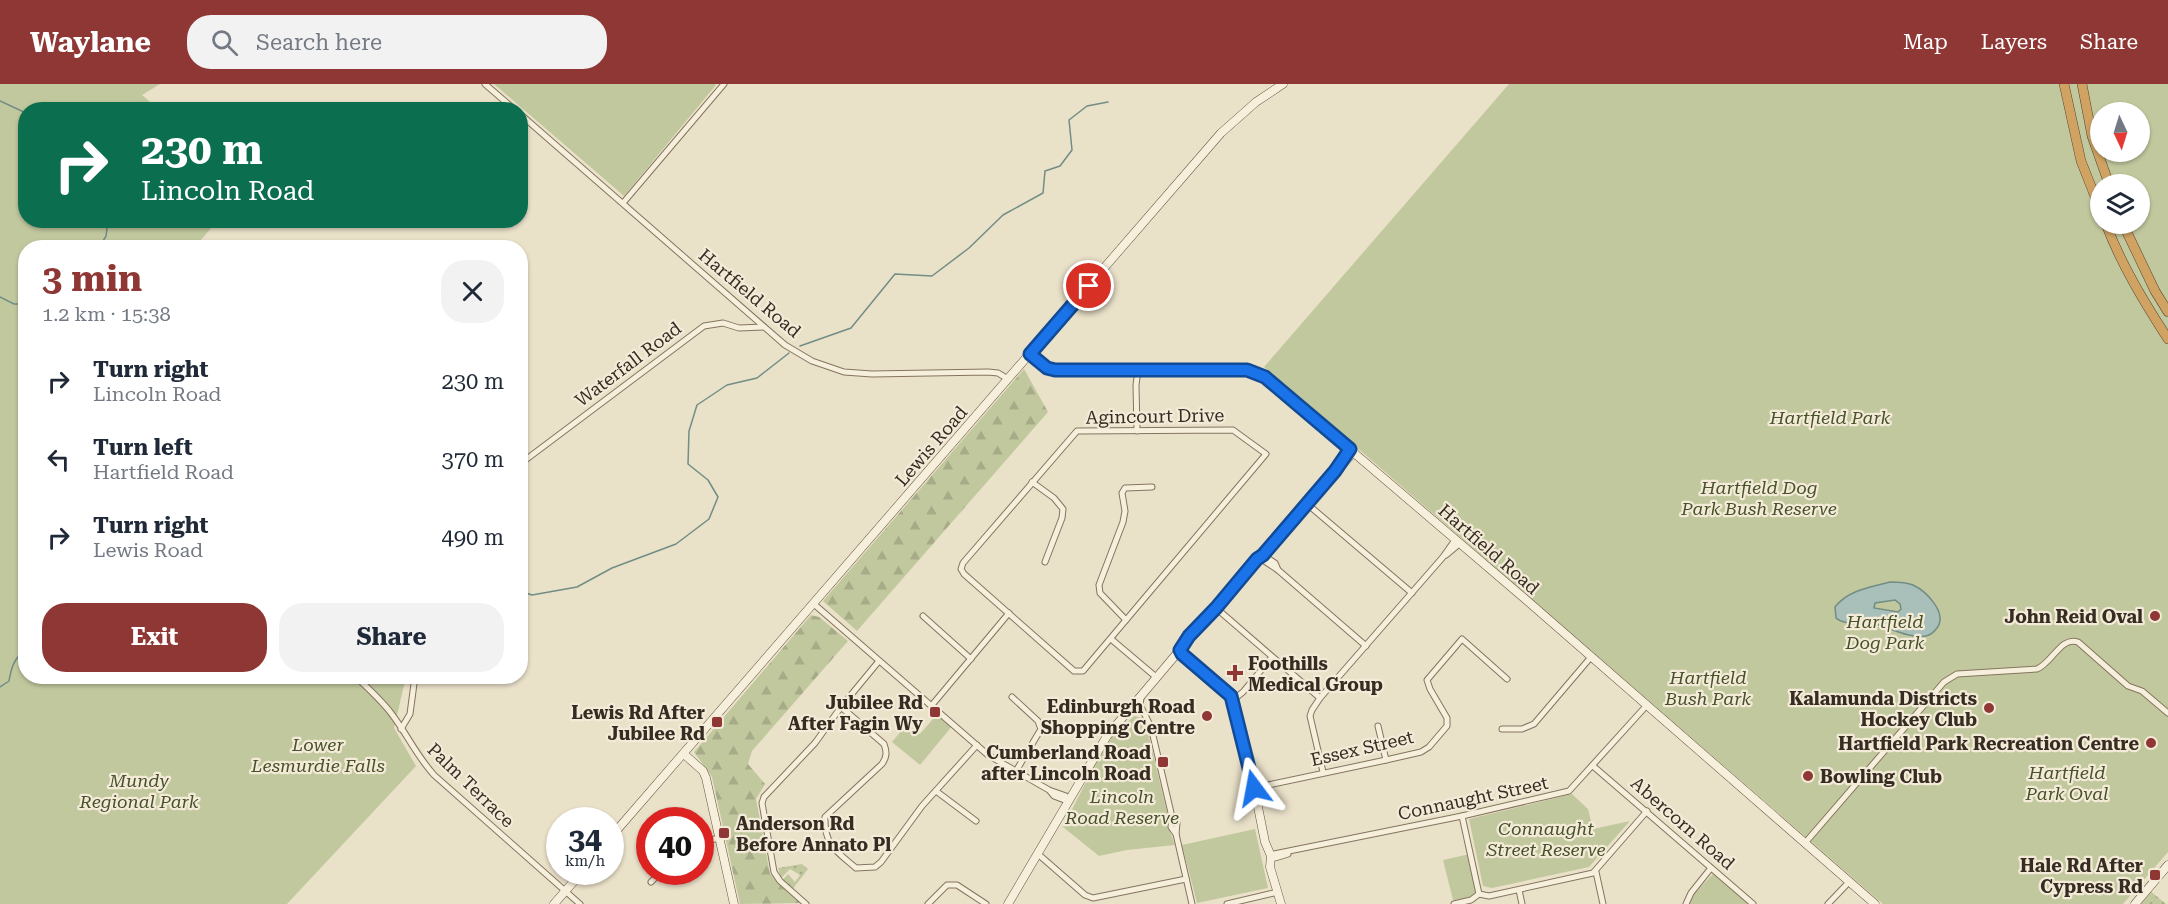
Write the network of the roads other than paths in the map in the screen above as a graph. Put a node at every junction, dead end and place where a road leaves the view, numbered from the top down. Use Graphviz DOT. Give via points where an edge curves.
graph roads {
  1 [pos="485,84"];
  2 [pos="724,84"];
  3 [pos="1283,84"];
  4 [pos="2064,84"];
  5 [pos="2082,84"];
  6 [pos="506,102"];
  7 [pos="528,121"];
  8 [pos="2105,174"];
  9 [pos="2090,184"];
  10 [pos="623,203"];
  11 [pos="2110,234"];
  12 [pos="2128,234"];
  13 [pos="2168,312"];
  14 [pos="764,327"];
  15 [pos="2168,339"];
  16 [pos="1030,354"];
  17 [pos="1135,370"];
  18 [pos="1008,379"];
  19 [pos="1137,430"];
  20 [pos="1352,451"];
  21 [pos="528,458"];
  22 [pos="1032,482"];
  23 [pos="1152,488"];
  24 [pos="1306,503"];
  25 [pos="1457,542"];
  26 [pos="1264,557"];
  27 [pos="1045,562"];
  28 [pos="1412,593"];
  29 [pos="815,604"];
  30 [pos="1216,608"];
  31 [pos="1009,613"];
  32 [pos="923,616"];
  33 [pos="1126,620"];
  34 [pos="1111,639"];
  35 [pos="1366,646"];
  36 [pos="1182,652"];
  37 [pos="1272,657"];
  38 [pos="1591,657"];
  39 [pos="971,659"];
  40 [pos="879,661"];
  41 [pos="1156,677"];
  42 [pos="1507,678"];
  43 [pos="364,684"];
  44 [pos="414,684"];
  45 [pos="1012,698"];
  46 [pos="1320,699"];
  47 [pos="1233,700"];
  48 [pos="1645,703"];
  49 [pos="932,705"];
  50 [pos="841,707"];
  51 [pos="1137,708"];
  52 [pos="2168,713"];
  53 [pos="1378,726"];
  54 [pos="401,729"];
  55 [pos="1502,729"];
  56 [pos="976,745"];
  57 [pos="685,755"];
  58 [pos="1386,760"];
  59 [pos="1593,766"];
  60 [pos="1016,771"];
  61 [pos="1323,772"];
  62 [pos="1254,788"];
  63 [pos="936,791"];
  64 [pos="1065,799"];
  65 [pos="1647,811"];
  66 [pos="1462,816"];
  67 [pos="976,821"];
  68 [pos="624,823"];
  69 [pos="720,838"];
  70 [pos="714,839"];
  71 [pos="1805,843"];
  72 [pos="1038,854"];
  73 [pos="1273,856"];
  74 [pos="2168,866"];
  75 [pos="1711,868"];
  76 [pos="1596,872"];
  77 [pos="1186,879"];
  78 [pos="1848,880"];
  79 [pos="570,885"];
  80 [pos="1519,890"];
  81 [pos="565,891"];
  82 [pos="1278,892"];
  83 [pos="1479,894"];
  84 [pos="554,904"];
  85 [pos="580,904"];
  86 [pos="734,904"];
  87 [pos="806,904"];
  88 [pos="928,904"];
  89 [pos="986,904"];
  90 [pos="1008,904"];
  91 [pos="1192,904"];
  92 [pos="1227,904"];
  93 [pos="1281,904"];
  94 [pos="1454,904"];
  95 [pos="1522,904"];
  96 [pos="1603,904"];
  97 [pos="1686,904"];
  98 [pos="1753,904"];
  99 [pos="1828,904"];
  100 [pos="1875,904"];
  101 [pos="2135,904"];
  1 -- 6 [label="street"];
  2 -- 10 [label="street"];
  3 -- 16 [label="street, Lewis Road" via="1221,133"];
  4 -- 9 [label="highway"];
  5 -- 8 [label="highway" via="2092,136"];
  7 -- 10 [label="street, Hartfield Road"];
  10 -- 14 [label="street, Hartfield Road"];
  11 -- 15 [label="highway"];
  12 -- 13 [label="highway"];
  14 -- 18 [label="street, Hartfield Road" via="784,345 812,361 844,372 988,372"];
  14 -- 21 [label="street, Waterfall Road" via="739,328 723,322 704,326"];
  16 -- 17 [label="street, Hartfield Road" via="1055,370"];
  16 -- 18 [label="street, Lewis Road"];
  17 -- 19 [label="street"];
  17 -- 20 [label="street, Hartfield Road" via="1238,369 1260,374"];
  18 -- 29 [label="street, Lewis Road"];
  19 -- 22 [label="street, Agincourt Drive" via="1077,431"];
  19 -- 33 [label="street, Agincourt Drive" via="1233,430 1266,454"];
  20 -- 24 [label="street"];
  20 -- 25 [label="street, Hartfield Road"];
  22 -- 27 [label="street" via="1063,508"];
  22 -- 31 [label="street, Agincourt Drive" via="961,569"];
  23 -- 33 [label="street" via="1125,488 1122,493 1123,522 1099,585 1100,593"];
  24 -- 26 [label="street"];
  24 -- 28 [label="street"];
  25 -- 28 [label="street"];
  25 -- 38 [label="street, Hartfield Road"];
  26 -- 30 [label="street" via="1257,559"];
  26 -- 35 [label="street"];
  28 -- 35 [label="street"];
  29 -- 40 [label="street"];
  29 -- 57 [label="street, Lewis Road"];
  30 -- 36 [label="street"];
  30 -- 37 [label="street"];
  31 -- 34 [label="street, Agincourt Drive" via="1074,671 1083,671"];
  31 -- 39 [label="street"];
  32 -- 39 [label="street"];
  33 -- 34 [label="street, Agincourt Drive"];
  34 -- 41 [label="street"];
  35 -- 46 [label="street"];
  36 -- 41 [label="street"];
  36 -- 47 [label="street"];
  37 -- 46 [label="street"];
  37 -- 47 [label="street"];
  38 -- 48 [label="street, Hartfield Road"];
  38 -- 55 [label="street" via="1534,724 1522,729"];
  39 -- 49 [label="street"];
  40 -- 49 [label="street"];
  40 -- 50 [label="street"];
  41 -- 51 [label="street"];
  42 -- 58 [label="street, Essex Street" via="1462,639 1427,680 1447,718 1447,726 1430,747"];
  43 -- 54 [label="street, Palm Terrace"];
  44 -- 54 [label="street" via="410,714"];
  45 -- 60 [label="street" via="1038,721 1041,729"];
  46 -- 61 [label="street" via="1310,716"];
  47 -- 62 [label="street"];
  48 -- 59 [label="street, Connaught Street"];
  48 -- 71 [label="street, Hartfield Road"];
  49 -- 56 [label="street"];
  50 -- 63 [label="street" via="884,744 887,757 825,817 831,848 856,868 875,867"];
  50 -- 87 [label="street" via="762,803 774,872"];
  51 -- 64 [label="street" via="1125,715 1107,736 1072,796"];
  51 -- 77 [label="street" via="1151,726 1171,827"];
  52 -- 71 [label="street" via="2142,691 2128,686 2074,640 2037,669 1955,674"];
  53 -- 58 [label="street"];
  54 -- 81 [label="street, Palm Terrace" via="434,775"];
  56 -- 60 [label="street"];
  56 -- 63 [label="street"];
  57 -- 68 [label="street, Lewis Road"];
  57 -- 69 [label="street" via="704,774"];
  58 -- 61 [label="street, Essex Street"];
  59 -- 65 [label="street, Abercorn Road"];
  59 -- 66 [label="street, Connaught Street" via="1562,794"];
  60 -- 64 [label="street"];
  61 -- 62 [label="street, Essex Street"];
  62 -- 73 [label="street" via="1265,842"];
  63 -- 67 [label="street"];
  64 -- 72 [label="street" via="1065,808"];
  65 -- 75 [label="street, Abercorn Road"];
  65 -- 76 [label="street"];
  66 -- 73 [label="street, Connaught Street"];
  66 -- 83 [label="street"];
  69 -- 70 [label="street"];
  69 -- 86 [label="street"];
  71 -- 78 [label="street, Hartfield Road"];
  72 -- 77 [label="street" via="1093,898"];
  72 -- 90 [label="street"];
  73 -- 82 [label="street" via="1270,867"];
  74 -- 101 [label="street"];
  75 -- 97 [label="street"];
  75 -- 98 [label="street, Abercorn Road"];
  76 -- 80 [label="street"];
  76 -- 96 [label="street"];
  77 -- 91 [label="street"];
  78 -- 99 [label="street"];
  78 -- 100 [label="street, Hartfield Road"];
  79 -- 81 [label="street"];
  80 -- 83 [label="street"];
  80 -- 95 [label="street"];
  81 -- 84 [label="street"];
  81 -- 85 [label="street, Palm Terrace"];
  82 -- 92 [label="street"];
  82 -- 93 [label="street"];
  83 -- 94 [label="street"];
  88 -- 89 [label="street" via="947,885 957,885"];
}
